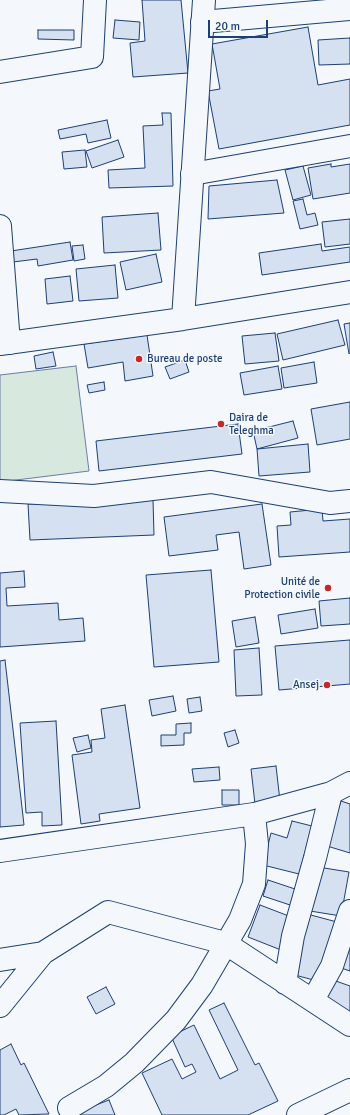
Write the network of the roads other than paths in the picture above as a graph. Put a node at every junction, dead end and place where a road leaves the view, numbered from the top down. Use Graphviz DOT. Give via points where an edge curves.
graph roads {
  1 [pos="96,0"];
  2 [pos="204,0"];
  3 [pos="350,9"];
  4 [pos="202,22"];
  5 [pos="0,72"];
  6 [pos="350,146"];
  7 [pos="192,174"];
  8 [pos="0,226"];
  9 [pos="350,292"];
  10 [pos="183,320"];
  11 [pos="5,343"];
  12 [pos="0,491"];
  13 [pos="350,501"];
  14 [pos="350,783"];
  15 [pos="331,793"];
  16 [pos="254,814"];
  17 [pos="0,850"];
  18 [pos="350,911"];
  19 [pos="225,943"];
  20 [pos="43,952"];
  21 [pos="0,960"];
  22 [pos="285,983"];
  23 [pos="313,1000"];
  24 [pos="0,1006"];
  25 [pos="350,1025"];
  26 [pos="350,1090"];
  27 [pos="69,1108"];
  28 [pos="298,1115"];
  1 -- 5 [label="street" via="92,57"];
  2 -- 4 [label="street"];
  3 -- 4 [label="street"];
  4 -- 7 [label="street"];
  6 -- 7 [label="street"];
  7 -- 10 [label="street"];
  8 -- 11 [label="street"];
  9 -- 10 [label="street"];
  10 -- 11 [label="street"];
  12 -- 13 [label="street" via="94,496 211,482 330,503"];
  14 -- 15 [label="street"];
  15 -- 16 [label="street"];
  15 -- 22 [label="street" via="293,936"];
  16 -- 17 [label="street"];
  16 -- 19 [label="street" via="257,844 254,884 240,920"];
  18 -- 23 [label="street" via="332,966"];
  19 -- 20 [label="street" via="108,912"];
  19 -- 22 [label="street"];
  19 -- 27 [label="street" via="202,985 155,1043 106,1086"];
  20 -- 21 [label="street"];
  20 -- 24 [label="street"];
  22 -- 23 [label="street"];
  23 -- 25 [label="street"];
  26 -- 28 [label="street"];
}
